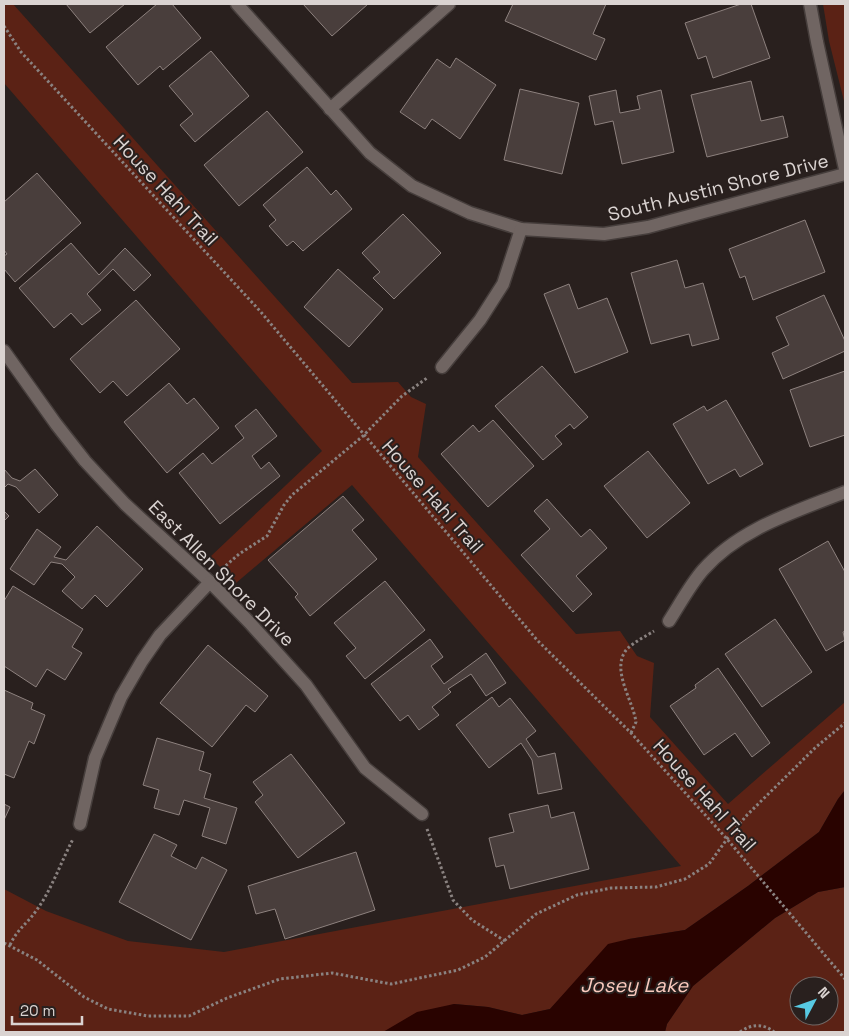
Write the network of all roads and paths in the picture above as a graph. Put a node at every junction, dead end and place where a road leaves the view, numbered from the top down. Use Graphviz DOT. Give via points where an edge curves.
graph roads {
  1 [pos="237,4"];
  2 [pos="449,4"];
  3 [pos="810,4"];
  4 [pos="4,26"];
  5 [pos="330,109"];
  6 [pos="845,169"];
  7 [pos="845,174"];
  8 [pos="521,229"];
  9 [pos="4,353"];
  10 [pos="442,367"];
  11 [pos="363,436"];
  12 [pos="845,492"];
  13 [pos="210,582"];
  14 [pos="669,621"];
  15 [pos="845,723"];
  16 [pos="631,733"];
  17 [pos="422,814"];
  18 [pos="80,824"];
  19 [pos="727,839"];
  20 [pos="505,941"];
  21 [pos="4,942"];
  22 [pos="10,945"];
  23 [pos="845,979"];
  24 [pos="740,1032"];
  25 [pos="774,1032"];
  1 -- 5 [label="street, South Austin Shore Drive"];
  2 -- 5 [label="street"];
  3 -- 6 [label="street"];
  4 -- 11 [label="path, House Hahl Trail" via="21,52 260,311"];
  5 -- 8 [label="street, South Austin Shore Drive" via="370,154 412,186 470,213"];
  7 -- 8 [label="street, South Austin Shore Drive" via="648,227 604,234"];
  8 -- 10 [label="street" via="503,284 480,320"];
  9 -- 13 [label="street, East Allen Shore Drive" via="85,461 125,504"];
  10 -- 11 [label="path" via="402,396"];
  11 -- 13 [label="path" via="292,495 267,536 228,563"];
  11 -- 16 [label="path, House Hahl Trail" via="536,640"];
  12 -- 14 [label="street" via="768,523 734,541 702,570"];
  13 -- 17 [label="street, East Allen Shore Drive" via="306,685 365,768"];
  13 -- 18 [label="street" via="160,635 121,697 95,758"];
  14 -- 16 [label="path" via="628,648 623,657 621,670 636,722"];
  15 -- 19 [label="path" via="785,776"];
  16 -- 19 [label="path, House Hahl Trail"];
  17 -- 20 [label="path" via="453,900 472,920"];
  18 -- 22 [label="path" via="44,897 16,932"];
  19 -- 20 [label="path" via="710,864 685,878 656,887 611,888 577,895 536,914"];
  19 -- 23 [label="path, House Hahl Trail"];
  20 -- 22 [label="path" via="458,970 391,984 332,973 280,979 189,1016 148,1016 108,1009 84,997 37,960"];
  21 -- 22 [label="path"];
  24 -- 25 [label="path" via="752,1025 763,1025"];
}
